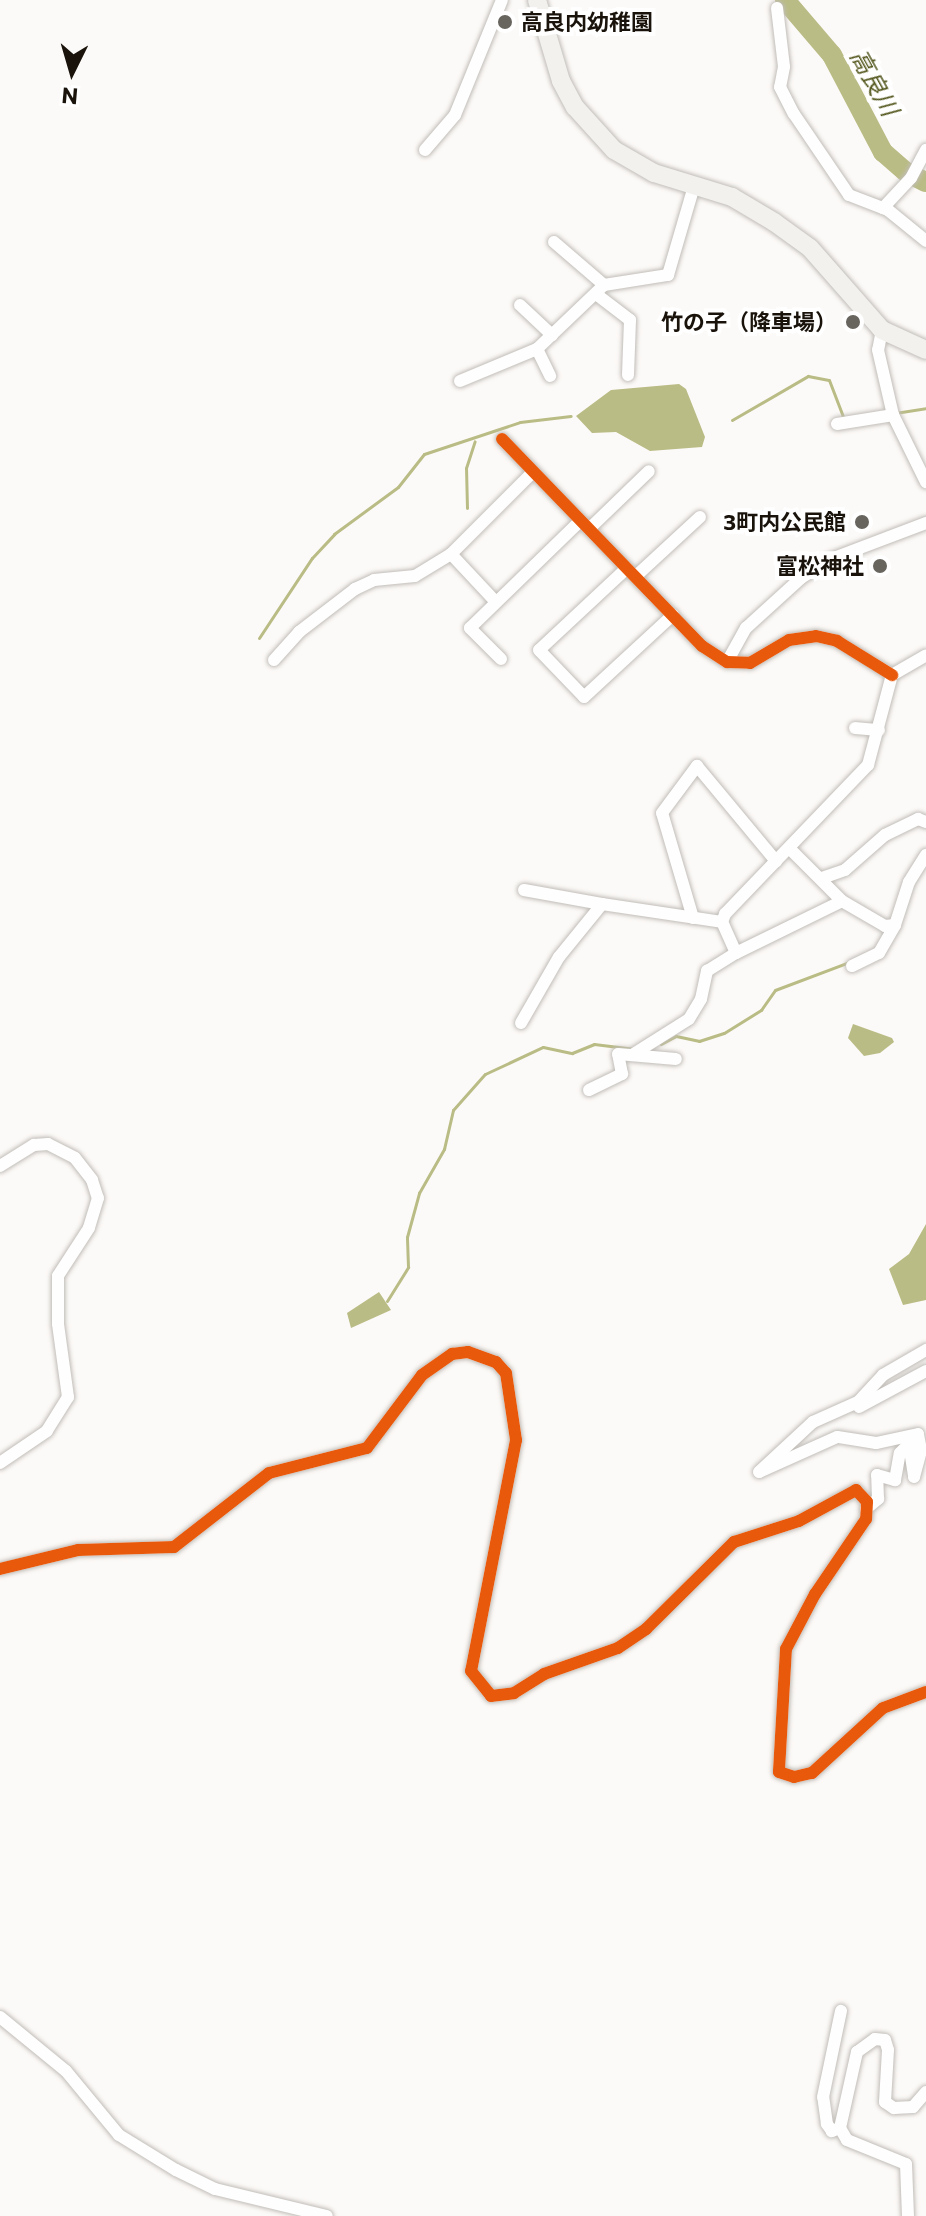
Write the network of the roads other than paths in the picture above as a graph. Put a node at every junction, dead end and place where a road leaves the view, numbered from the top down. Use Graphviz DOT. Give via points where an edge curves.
graph roads {
  1 [pos="502,0"];
  2 [pos="537,0"];
  3 [pos="777,8"];
  4 [pos="425,150"];
  5 [pos="926,150"];
  6 [pos="694,186"];
  7 [pos="883,208"];
  8 [pos="926,241"];
  9 [pos="554,242"];
  10 [pos="600,289"];
  11 [pos="520,305"];
  12 [pos="882,330"];
  13 [pos="552,335"];
  14 [pos="537,349"];
  15 [pos="926,350"];
  16 [pos="628,375"];
  17 [pos="550,376"];
  18 [pos="460,381"];
  19 [pos="893,415"];
  20 [pos="837,424"];
  21 [pos="502,439"];
  22 [pos="649,471"];
  23 [pos="533,472"];
  24 [pos="926,482"];
  25 [pos="700,517"];
  26 [pos="926,523"];
  27 [pos="585,525"];
  28 [pos="451,554"];
  29 [pos="631,572"];
  30 [pos="495,601"];
  31 [pos="673,615"];
  32 [pos="926,655"];
  33 [pos="501,659"];
  34 [pos="274,660"];
  35 [pos="727,662"];
  36 [pos="892,675"];
  37 [pos="855,728"];
  38 [pos="879,730"];
  39 [pos="926,822"];
  40 [pos="789,848"];
  41 [pos="926,855"];
  42 [pos="776,861"];
  43 [pos="822,878"];
  44 [pos="524,890"];
  45 [pos="842,901"];
  46 [pos="602,904"];
  47 [pos="693,918"];
  48 [pos="722,922"];
  49 [pos="895,925"];
  50 [pos="736,953"];
  51 [pos="852,966"];
  52 [pos="521,1023"];
  53 [pos="636,1051"];
  54 [pos="676,1059"];
  55 [pos="589,1090"];
  56 [pos="0,1166"];
  57 [pos="926,1350"];
  58 [pos="926,1371"];
  59 [pos="844,1409"];
  60 [pos="0,1463"];
  61 [pos="877,1475"];
  62 [pos="860,1492"];
  63 [pos="866,1509"];
  64 [pos="0,1569"];
  65 [pos="926,1692"];
  66 [pos="841,2011"];
  67 [pos="0,2017"];
  68 [pos="926,2092"];
  69 [pos="840,2128"];
  70 [pos="327,2216"];
  71 [pos="908,2216"];
  1 -- 4 [label="street" via="455,115"];
  2 -- 6 [label="main road" via="561,81 584,119 614,150 654,173"];
  3 -- 7 [label="street" via="784,98 849,195"];
  5 -- 7 [label="street"];
  6 -- 10 [label="street" via="668,275"];
  6 -- 12 [label="main road" via="732,197 810,248"];
  7 -- 8 [label="street"];
  9 -- 10 [label="street"];
  10 -- 13 [label="street"];
  10 -- 16 [label="street" via="630,320"];
  11 -- 13 [label="street"];
  12 -- 15 [label="main road"];
  12 -- 19 [label="street" via="878,350"];
  13 -- 14 [label="street"];
  14 -- 17 [label="street"];
  14 -- 18 [label="street"];
  19 -- 20 [label="street"];
  19 -- 24 [label="street"];
  21 -- 23 [label="street"];
  22 -- 27 [label="street"];
  23 -- 27 [label="street"];
  23 -- 28 [label="street"];
  25 -- 29 [label="street"];
  26 -- 35 [label="street" via="831,559 801,578 746,628"];
  27 -- 29 [label="street"];
  27 -- 30 [label="street"];
  28 -- 30 [label="street"];
  28 -- 34 [label="street" via="415,576 374,580 355,589 299,632"];
  29 -- 31 [label="street"];
  29 -- 31 [label="street" via="539,650 584,697"];
  30 -- 33 [label="street" via="470,628"];
  31 -- 35 [label="street" via="702,646"];
  32 -- 36 [label="street"];
  35 -- 36 [label="street" via="750,663 789,640 816,636 837,641"];
  36 -- 38 [label="street"];
  37 -- 38 [label="street"];
  38 -- 40 [label="street" via="868,765"];
  39 -- 43 [label="street" via="918,819 885,835 845,870"];
  40 -- 42 [label="street"];
  40 -- 43 [label="street"];
  41 -- 49 [label="street" via="909,882"];
  42 -- 47 [label="street" via="697,766 662,813"];
  42 -- 48 [label="street"];
  43 -- 45 [label="street"];
  44 -- 46 [label="street"];
  45 -- 49 [label="street" via="885,926"];
  45 -- 50 [label="street"];
  46 -- 47 [label="street"];
  46 -- 52 [label="street" via="559,957"];
  47 -- 48 [label="street"];
  48 -- 50 [label="street"];
  49 -- 51 [label="street" via="879,953"];
  50 -- 53 [label="street" via="707,971 701,999 689,1019"];
  53 -- 54 [label="street"];
  53 -- 55 [label="street" via="618,1054 622,1074"];
  56 -- 60 [label="street" via="34,1145 48,1144 75,1158 98,1198 89,1228 58,1276 68,1397 47,1431"];
  57 -- 59 [label="street" via="883,1375"];
  58 -- 59 [label="street" via="860,1406"];
  59 -- 61 [label="street" via="813,1422 759,1472 837,1437 876,1443 918,1434 921,1450 914,1477 909,1444 900,1453 895,1480"];
  61 -- 62 [label="street"];
  61 -- 63 [label="street" via="878,1499"];
  62 -- 63 [label="street"];
  62 -- 64 [label="street" via="847,1491 799,1521 734,1542 655,1620 618,1648 544,1674 514,1693 491,1696 471,1671 516,1440 506,1373 496,1362 468,1352 452,1354 422,1375 367,1448 269,1473 174,1547 78,1550"];
  63 -- 65 [label="street" via="855,1541 815,1594 786,1649 779,1772 794,1777 812,1773 883,1708"];
  66 -- 69 [label="street" via="823,2097 827,2124 832,2131"];
  67 -- 70 [label="street" via="66,2071 119,2135 176,2170 215,2189"];
  68 -- 69 [label="street" via="913,2107 894,2108 885,2102 888,2050 885,2040 875,2039 857,2052"];
  69 -- 71 [label="street" via="847,2140 906,2164"];
}
